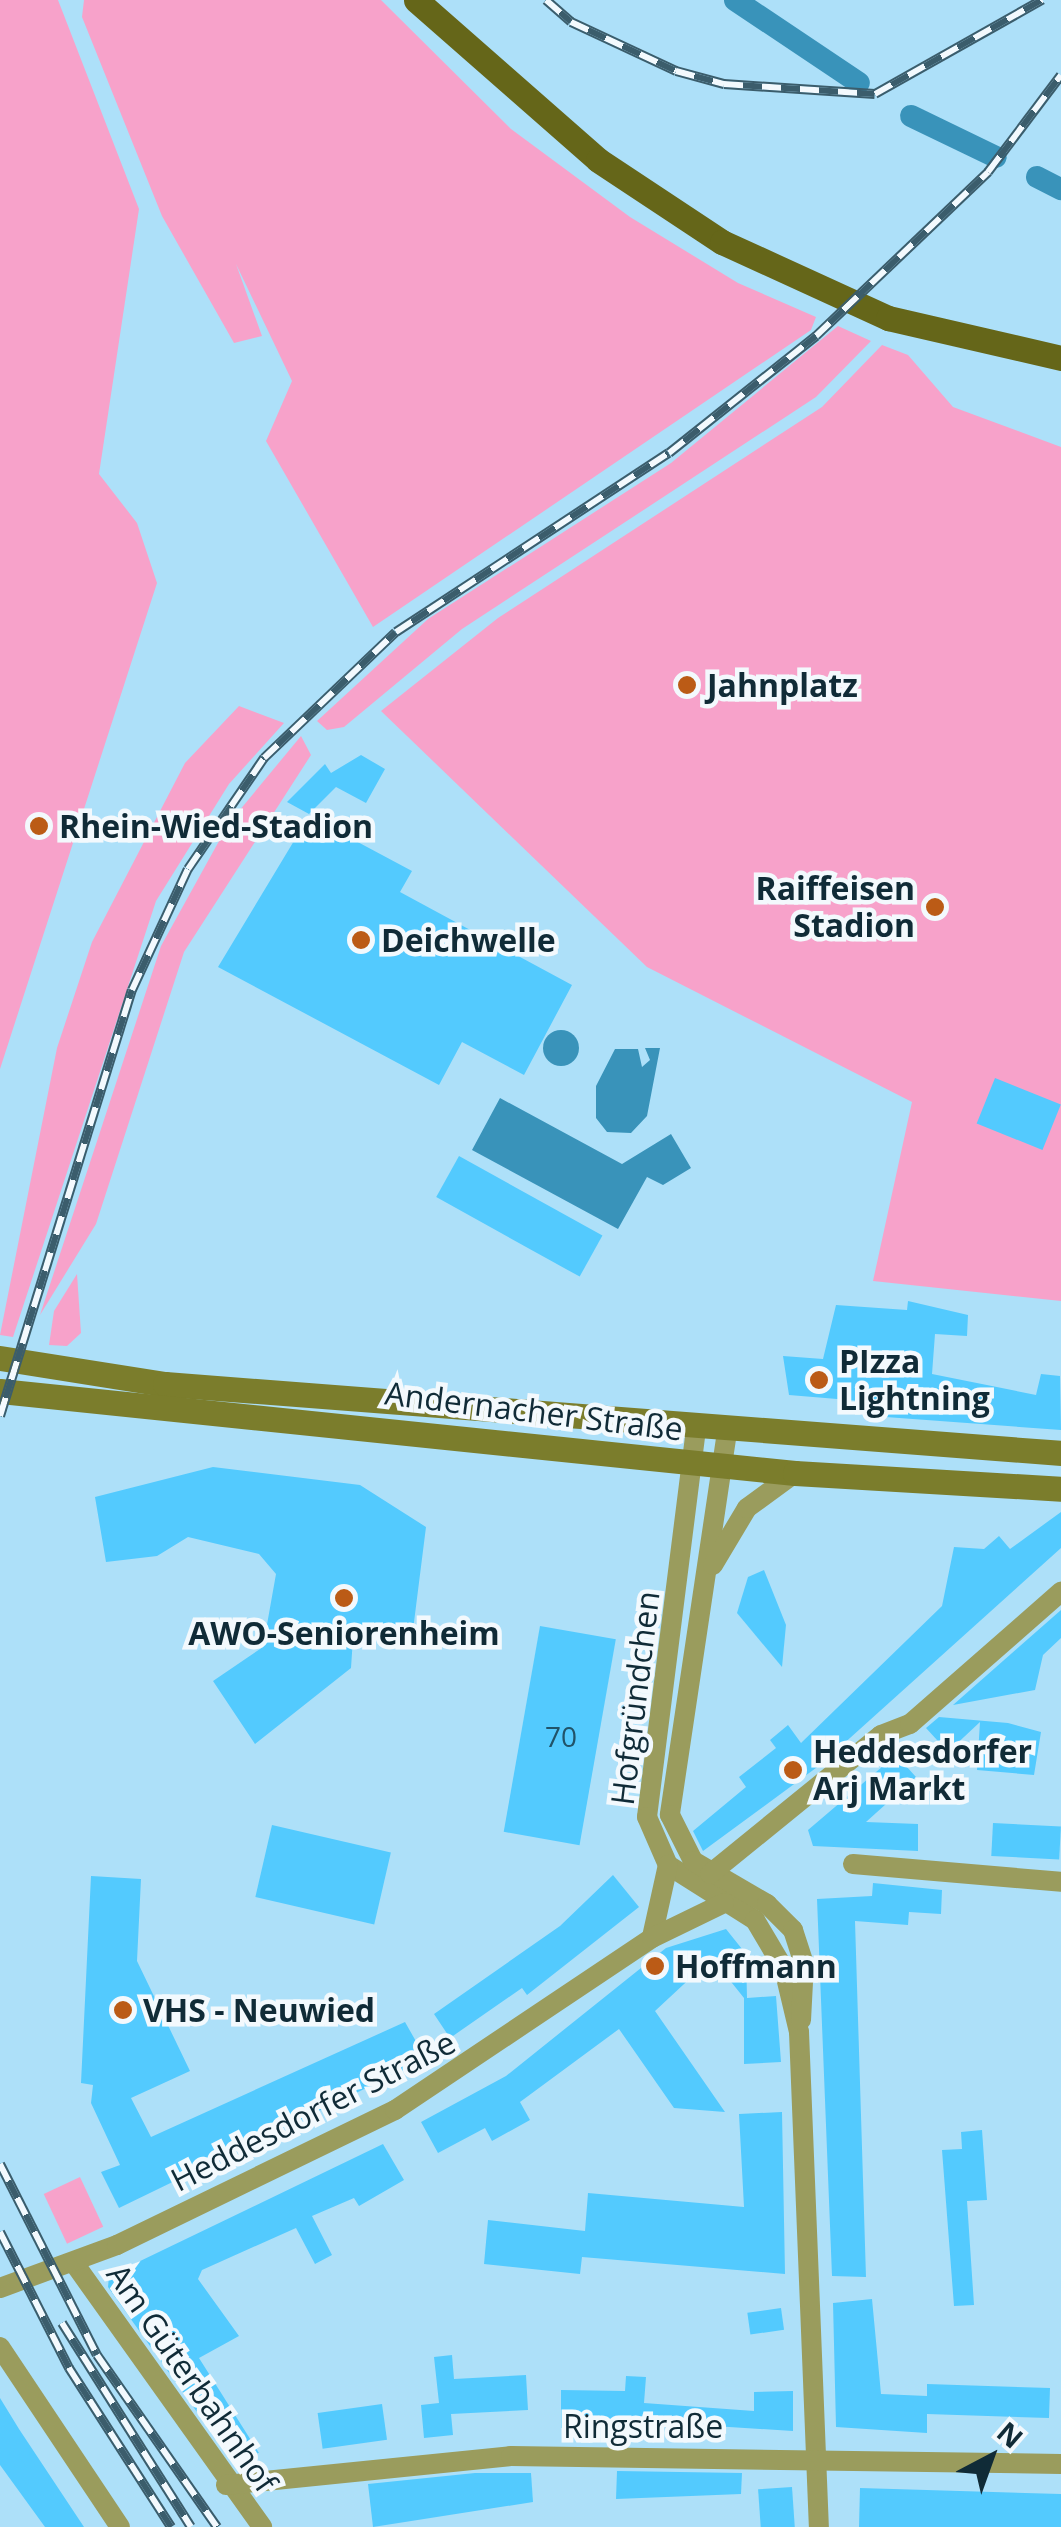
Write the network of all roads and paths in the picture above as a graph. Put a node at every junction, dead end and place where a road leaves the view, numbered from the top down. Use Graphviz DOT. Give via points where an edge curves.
graph roads {
  1 [pos="416,0"];
  2 [pos="1061,358"];
  3 [pos="0,1358"];
  4 [pos="0,1390"];
  5 [pos="696,1429"];
  6 [pos="727,1432"];
  7 [pos="1061,1454"];
  8 [pos="693,1462"];
  9 [pos="723,1465"];
  10 [pos="795,1473"];
  11 [pos="1061,1489"];
  12 [pos="705,1580"];
  13 [pos="1061,1592"];
  14 [pos="853,1864"];
  15 [pos="668,1866"];
  16 [pos="699,1874"];
  17 [pos="1061,1882"];
  18 [pos="724,1903"];
  19 [pos="684,1919"];
  20 [pos="652,1938"];
  21 [pos="799,2032"];
  22 [pos="74,2263"];
  23 [pos="0,2288"];
  24 [pos="0,2347"];
  25 [pos="817,2456"];
  26 [pos="1061,2464"];
  27 [pos="226,2485"];
  28 [pos="120,2527"];
  29 [pos="262,2527"];
  30 [pos="819,2527"];
  1 -- 2 [label="main road" via="598,160 722,242 888,318"];
  3 -- 5 [label="street, Andernacher Straße" via="165,1384"];
  4 -- 8 [label="street, Andernacher Straße"];
  5 -- 6 [label="street, Andernacher Straße"];
  5 -- 8 [label="street, Hofgründchen"];
  6 -- 7 [label="street, Andernacher Straße"];
  6 -- 9 [label="street, Hofgründchen"];
  8 -- 9 [label="street, Andernacher Straße"];
  8 -- 15 [label="street, Hofgründchen" via="647,1817"];
  9 -- 10 [label="street, Andernacher Straße"];
  9 -- 12 [label="street, Hofgründchen"];
  10 -- 11 [label="street, Andernacher Straße"];
  10 -- 12 [label="street" via="747,1508"];
  12 -- 16 [label="street, Hofgründchen" via="670,1790 674,1833"];
  13 -- 16 [label="street" via="910,1724 882,1734"];
  14 -- 17 [label="street"];
  15 -- 16 [label="street, Hofgründchen"];
  15 -- 20 [label="street"];
  16 -- 18 [label="street, Hofgründchen"];
  16 -- 19 [label="street"];
  16 -- 21 [label="street, Hofgründchen" via="767,1904 792,1930 805,1978"];
  18 -- 19 [label="street, Heddesdorfer Straße"];
  18 -- 21 [label="street, Hofgründchen" via="776,1942"];
  19 -- 20 [label="street, Heddesdorfer Straße"];
  20 -- 22 [label="street, Heddesdorfer Straße" via="394,2110"];
  21 -- 25 [label="street, Hofgründchen"];
  22 -- 23 [label="street, Heddesdorfer Straße"];
  22 -- 27 [label="street, Am Güterbahnhof"];
  24 -- 28 [label="street"];
  25 -- 26 [label="street, Ringstraße"];
  25 -- 27 [label="street, Ringstraße" via="511,2456"];
  25 -- 30 [label="street, Hofgründchen"];
  27 -- 29 [label="street, Am Güterbahnhof"];
}
